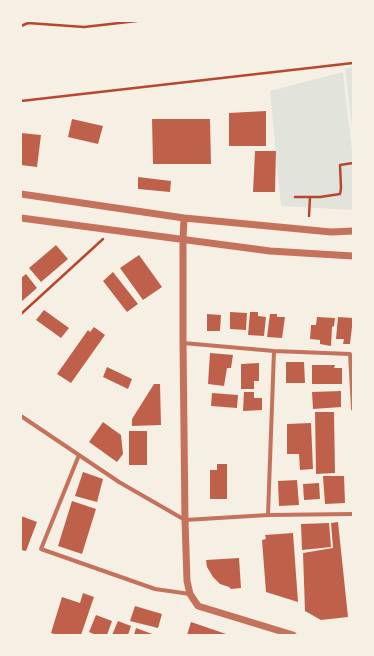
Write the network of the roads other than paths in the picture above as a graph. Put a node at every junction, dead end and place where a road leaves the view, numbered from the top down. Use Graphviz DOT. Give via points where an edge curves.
graph roads {
  1 [pos="21,194"];
  2 [pos="21,218"];
  3 [pos="184,218"];
  4 [pos="353,231"];
  5 [pos="183,240"];
  6 [pos="353,256"];
  7 [pos="183,343"];
  8 [pos="274,351"];
  9 [pos="353,409"];
  10 [pos="21,416"];
  11 [pos="79,455"];
  12 [pos="353,514"];
  13 [pos="268,515"];
  14 [pos="185,520"];
  15 [pos="190,594"];
  16 [pos="293,635"];
  1 -- 3 [label="street"];
  2 -- 5 [label="street"];
  3 -- 4 [label="street" via="331,232"];
  3 -- 5 [label="street"];
  5 -- 6 [label="street" via="270,251"];
  5 -- 7 [label="street"];
  7 -- 8 [label="street"];
  7 -- 14 [label="street"];
  8 -- 9 [label="street" via="350,354"];
  8 -- 13 [label="street"];
  10 -- 11 [label="street"];
  11 -- 14 [label="street" via="119,482"];
  11 -- 15 [label="street" via="41,549 155,590"];
  12 -- 13 [label="street"];
  13 -- 14 [label="street"];
  14 -- 15 [label="street" via="187,581"];
  15 -- 16 [label="street" via="198,606"];
}
